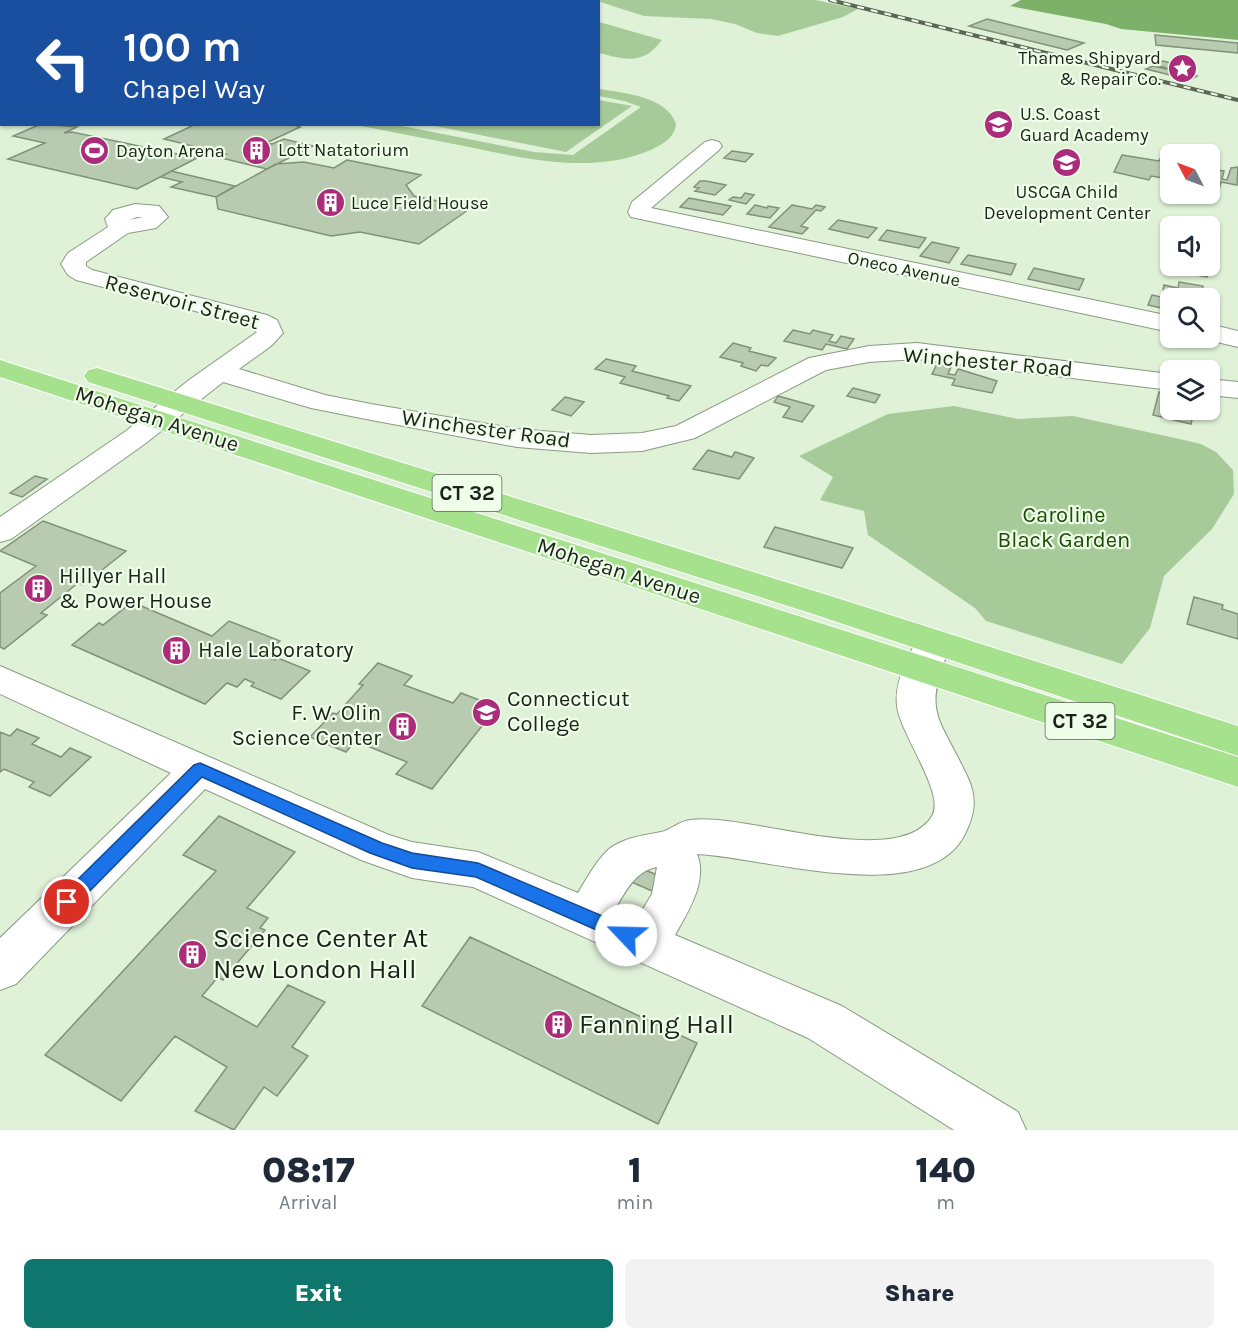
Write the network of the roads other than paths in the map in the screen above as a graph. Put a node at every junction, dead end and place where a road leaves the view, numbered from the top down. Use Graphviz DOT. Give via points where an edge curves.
graph roads {
  1 [pos="712,146"];
  2 [pos="123,226"];
  3 [pos="1160,322"];
  4 [pos="1220,335"];
  5 [pos="1238,339"];
  6 [pos="0,345"];
  7 [pos="0,368"];
  8 [pos="219,372"];
  9 [pos="1160,381"];
  10 [pos="1220,388"];
  11 [pos="1238,390"];
  12 [pos="170,410"];
  13 [pos="0,532"];
  14 [pos="928,656"];
  15 [pos="0,679"];
  16 [pos="1238,741"];
  17 [pos="200,769"];
  18 [pos="1238,772"];
  19 [pos="673,846"];
  20 [pos="587,918"];
  21 [pos="646,944"];
  22 [pos="0,969"];
  23 [pos="1000,1130"];
  1 -- 3 [label="street, Oneco Avenue" via="640,207 639,212"];
  2 -- 8 [label="street, Reservoir Street" via="76,258 76,270 268,325 267,337"];
  4 -- 5 [label="street"];
  6 -- 12 [label="highway, Mohegan Avenue / CT 32"];
  7 -- 12 [label="highway, Mohegan Avenue / CT 32"];
  8 -- 9 [label="street, Winchester Road" via="321,402 371,412 516,438 591,444 642,442 685,432 818,364 869,354 917,351"];
  8 -- 12 [label="street, Reservoir Street"];
  10 -- 11 [label="street"];
  12 -- 13 [label="street, Reservoir Street"];
  12 -- 14 [label="highway, Mohegan Avenue / CT 32"];
  14 -- 16 [label="highway, Mohegan Avenue / CT 32"];
  14 -- 18 [label="highway, Mohegan Avenue / CT 32"];
  14 -- 19 [label="street" via="916,692 917,717 949,778 955,804 950,824 927,848 879,858 697,837"];
  15 -- 17 [label="street"];
  17 -- 20 [label="street" via="376,848 412,860 478,870"];
  17 -- 22 [label="street"];
  19 -- 20 [label="street" via="651,849 626,860 612,874"];
  19 -- 21 [label="street" via="680,869 677,885"];
  20 -- 21 [label="street"];
  21 -- 23 [label="street" via="835,1027"];
}
